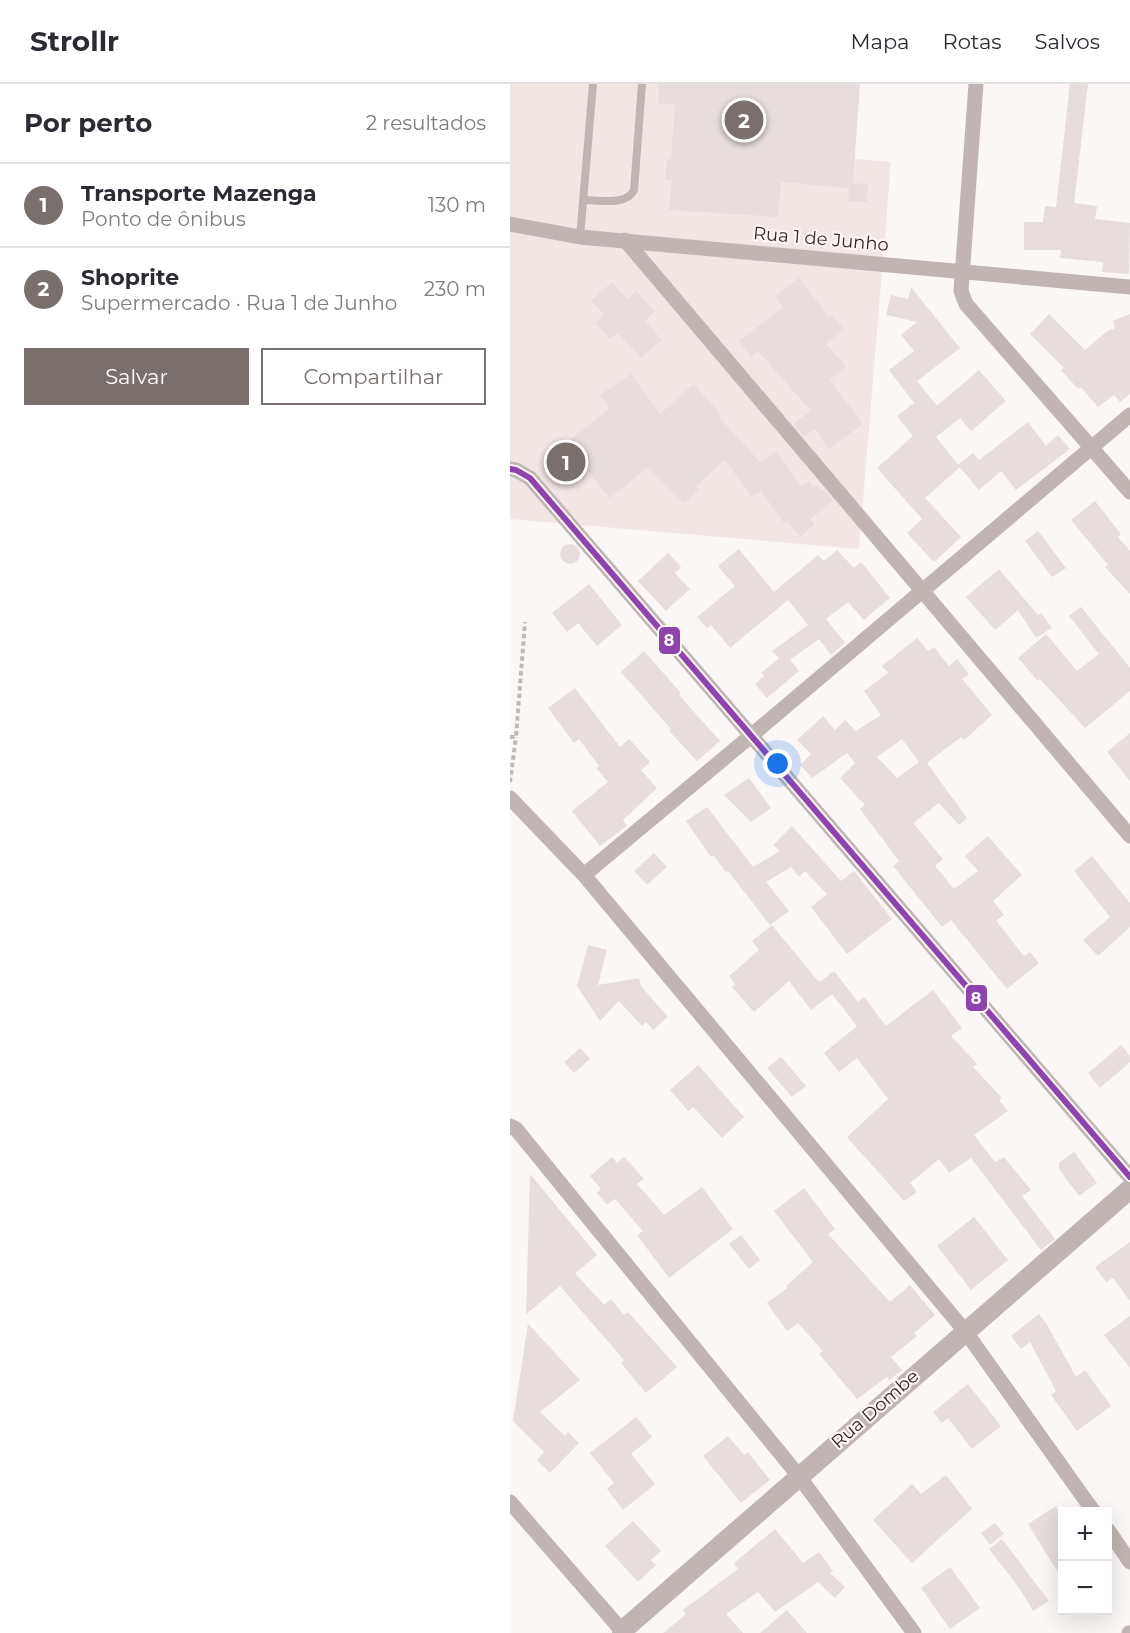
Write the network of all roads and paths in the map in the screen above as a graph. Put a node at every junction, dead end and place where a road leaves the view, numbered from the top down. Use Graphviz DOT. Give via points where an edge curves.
graph roads {
  1 [pos="593,84"];
  2 [pos="642,84"];
  3 [pos="976,84"];
  4 [pos="584,200"];
  5 [pos="510,224"];
  6 [pos="580,237"];
  7 [pos="625,240"];
  8 [pos="963,271"];
  9 [pos="1130,287"];
  10 [pos="1130,415"];
  11 [pos="1092,447"];
  12 [pos="510,469"];
  13 [pos="1130,492"];
  14 [pos="923,591"];
  15 [pos="525,622"];
  16 [pos="752,735"];
  17 [pos="510,737"];
  18 [pos="516,737"];
  19 [pos="510,782"];
  20 [pos="510,798"];
  21 [pos="1130,836"];
  22 [pos="584,875"];
  23 [pos="510,1126"];
  24 [pos="1130,1176"];
  25 [pos="1130,1189"];
  26 [pos="965,1331"];
  27 [pos="798,1475"];
  28 [pos="510,1502"];
  29 [pos="1090,1507"];
  30 [pos="1112,1537"];
  31 [pos="1130,1562"];
  32 [pos="623,1632"];
  33 [pos="914,1633"];
  1 -- 4 [label="lane"];
  2 -- 4 [label="lane" via="632,195 624,200"];
  3 -- 8 [label="street"];
  4 -- 6 [label="lane"];
  5 -- 6 [label="street, Rua 1 de Junho"];
  6 -- 7 [label="street, Rua 1 de Junho"];
  7 -- 8 [label="street, Rua 1 de Junho"];
  7 -- 14 [label="street"];
  8 -- 9 [label="street, Rua 1 de Junho"];
  8 -- 11 [label="street" via="961,291 966,304"];
  10 -- 11 [label="street"];
  11 -- 13 [label="street"];
  11 -- 14 [label="street"];
  12 -- 16 [label="street" via="530,478"];
  14 -- 16 [label="street"];
  14 -- 21 [label="street"];
  15 -- 18 [label="path"];
  16 -- 22 [label="street"];
  16 -- 24 [label="street"];
  17 -- 18 [label="path"];
  18 -- 19 [label="path"];
  20 -- 22 [label="street"];
  22 -- 26 [label="street"];
  23 -- 27 [label="street"];
  25 -- 26 [label="street, Rua Dombe"];
  26 -- 27 [label="street, Rua Dombe"];
  26 -- 29 [label="street"];
  27 -- 32 [label="street, Rua Dombe"];
  27 -- 33 [label="street"];
  28 -- 32 [label="street"];
  30 -- 31 [label="street"];
}
